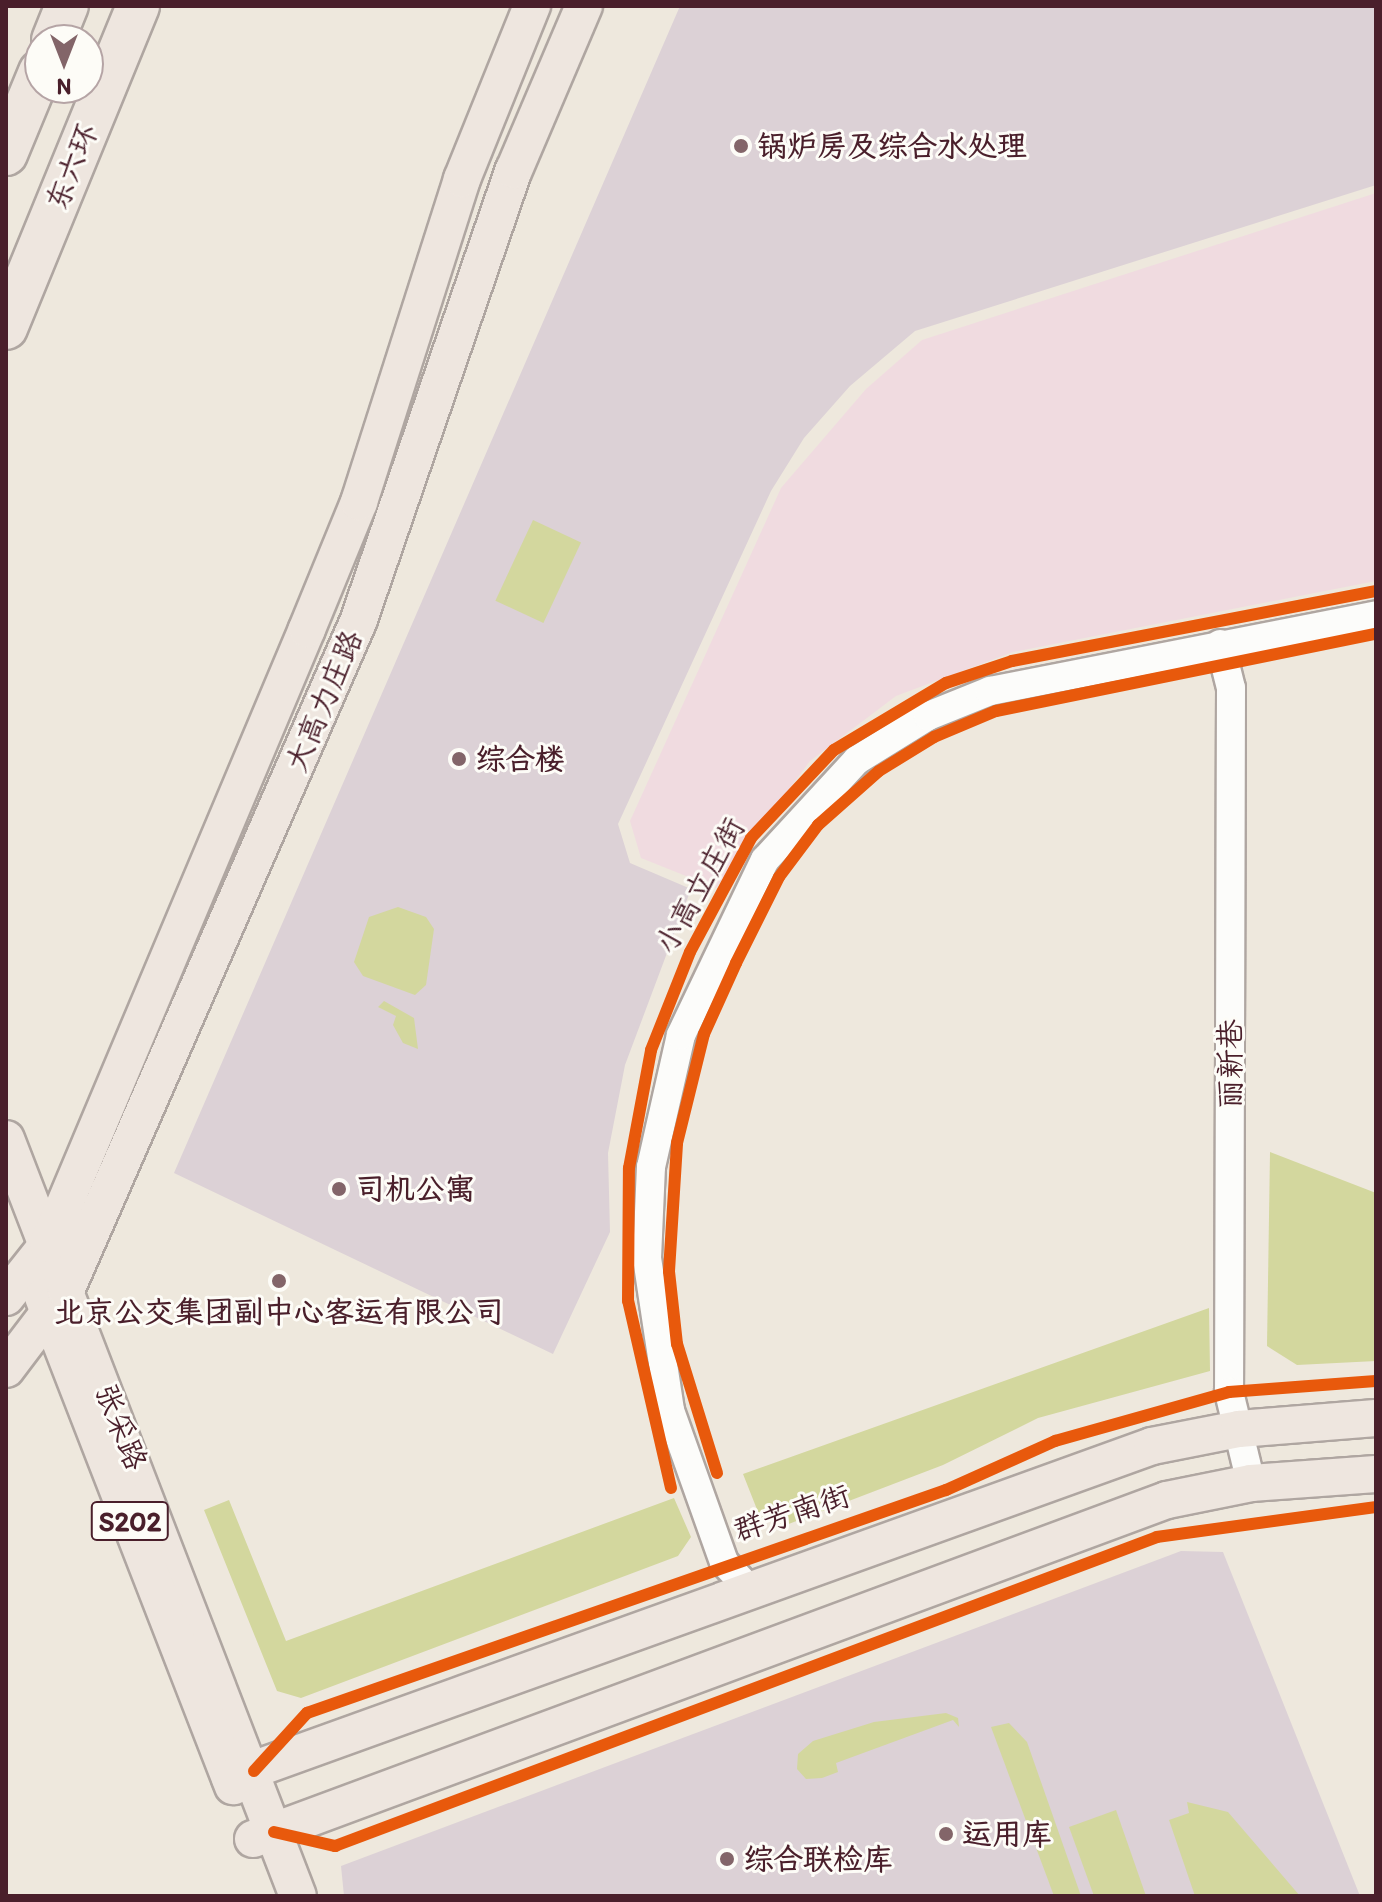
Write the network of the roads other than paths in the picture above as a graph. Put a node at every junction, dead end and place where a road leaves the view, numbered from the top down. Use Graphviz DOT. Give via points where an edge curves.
graph roads {
  1 [pos="138,6"];
  2 [pos="532,6"];
  3 [pos="584,6"];
  4 [pos="27,104"];
  5 [pos="6,154"];
  6 [pos="6,328"];
  7 [pos="1376,615"];
  8 [pos="1220,644"];
  9 [pos="93,1132"];
  10 [pos="6,1139"];
  11 [pos="134,1145"];
  12 [pos="6,1203"];
  13 [pos="39,1256"];
  14 [pos="6,1297"];
  15 [pos="58,1302"];
  16 [pos="6,1369"];
  17 [pos="1376,1418"];
  18 [pos="1239,1429"];
  19 [pos="1376,1474"];
  20 [pos="1251,1483"];
  21 [pos="750,1590"];
  22 [pos="242,1775"];
  23 [pos="264,1835"];
  24 [pos="274,1896"];
  25 [pos="298,1896"];
  1 -- 6 [label="highway, 东六环"];
  2 -- 9 [label="main road, 大高力庄路" via="462,179 359,502"];
  3 -- 11 [label="main road, 大高力庄路" via="514,170 358,622"];
  4 -- 5 [label="highway"];
  7 -- 8 [label="street, 小高立庄街"];
  8 -- 18 [label="street, 丽新巷" via="1231,688 1229,1378"];
  8 -- 21 [label="street, 小高立庄街" via="990,691 928,716 857,760 807,806 765,860 714,955 664,1095 647,1258 670,1410 724,1562"];
  9 -- 11 [label="main road" via="101,1152 112,1156"];
  9 -- 13 [label="main road, 大高力庄路"];
  10 -- 13 [label="main road, 张采路 / S202"];
  11 -- 15 [label="main road, 大高力庄路"];
  12 -- 13 [label="main road, 张采路 / S202"];
  13 -- 14 [label="main road, 大高力庄路"];
  13 -- 15 [label="main road, 张采路 / S202"];
  15 -- 16 [label="main road, 大高力庄路"];
  15 -- 22 [label="main road, 张采路 / S202"];
  17 -- 18 [label="main road, 群芳南街"];
  18 -- 20 [label="street, 丽新巷"];
  18 -- 21 [label="main road, 群芳南街" via="1152,1446"];
  19 -- 20 [label="main road"];
  20 -- 23 [label="main road" via="1167,1500"];
  21 -- 22 [label="main road, 群芳南街"];
  22 -- 23 [label="main road, 张采路 / S202"];
  23 -- 24 [label="main road, 张采路 / S202"];
  23 -- 25 [label="main road, 张采路 / S202"];
}
